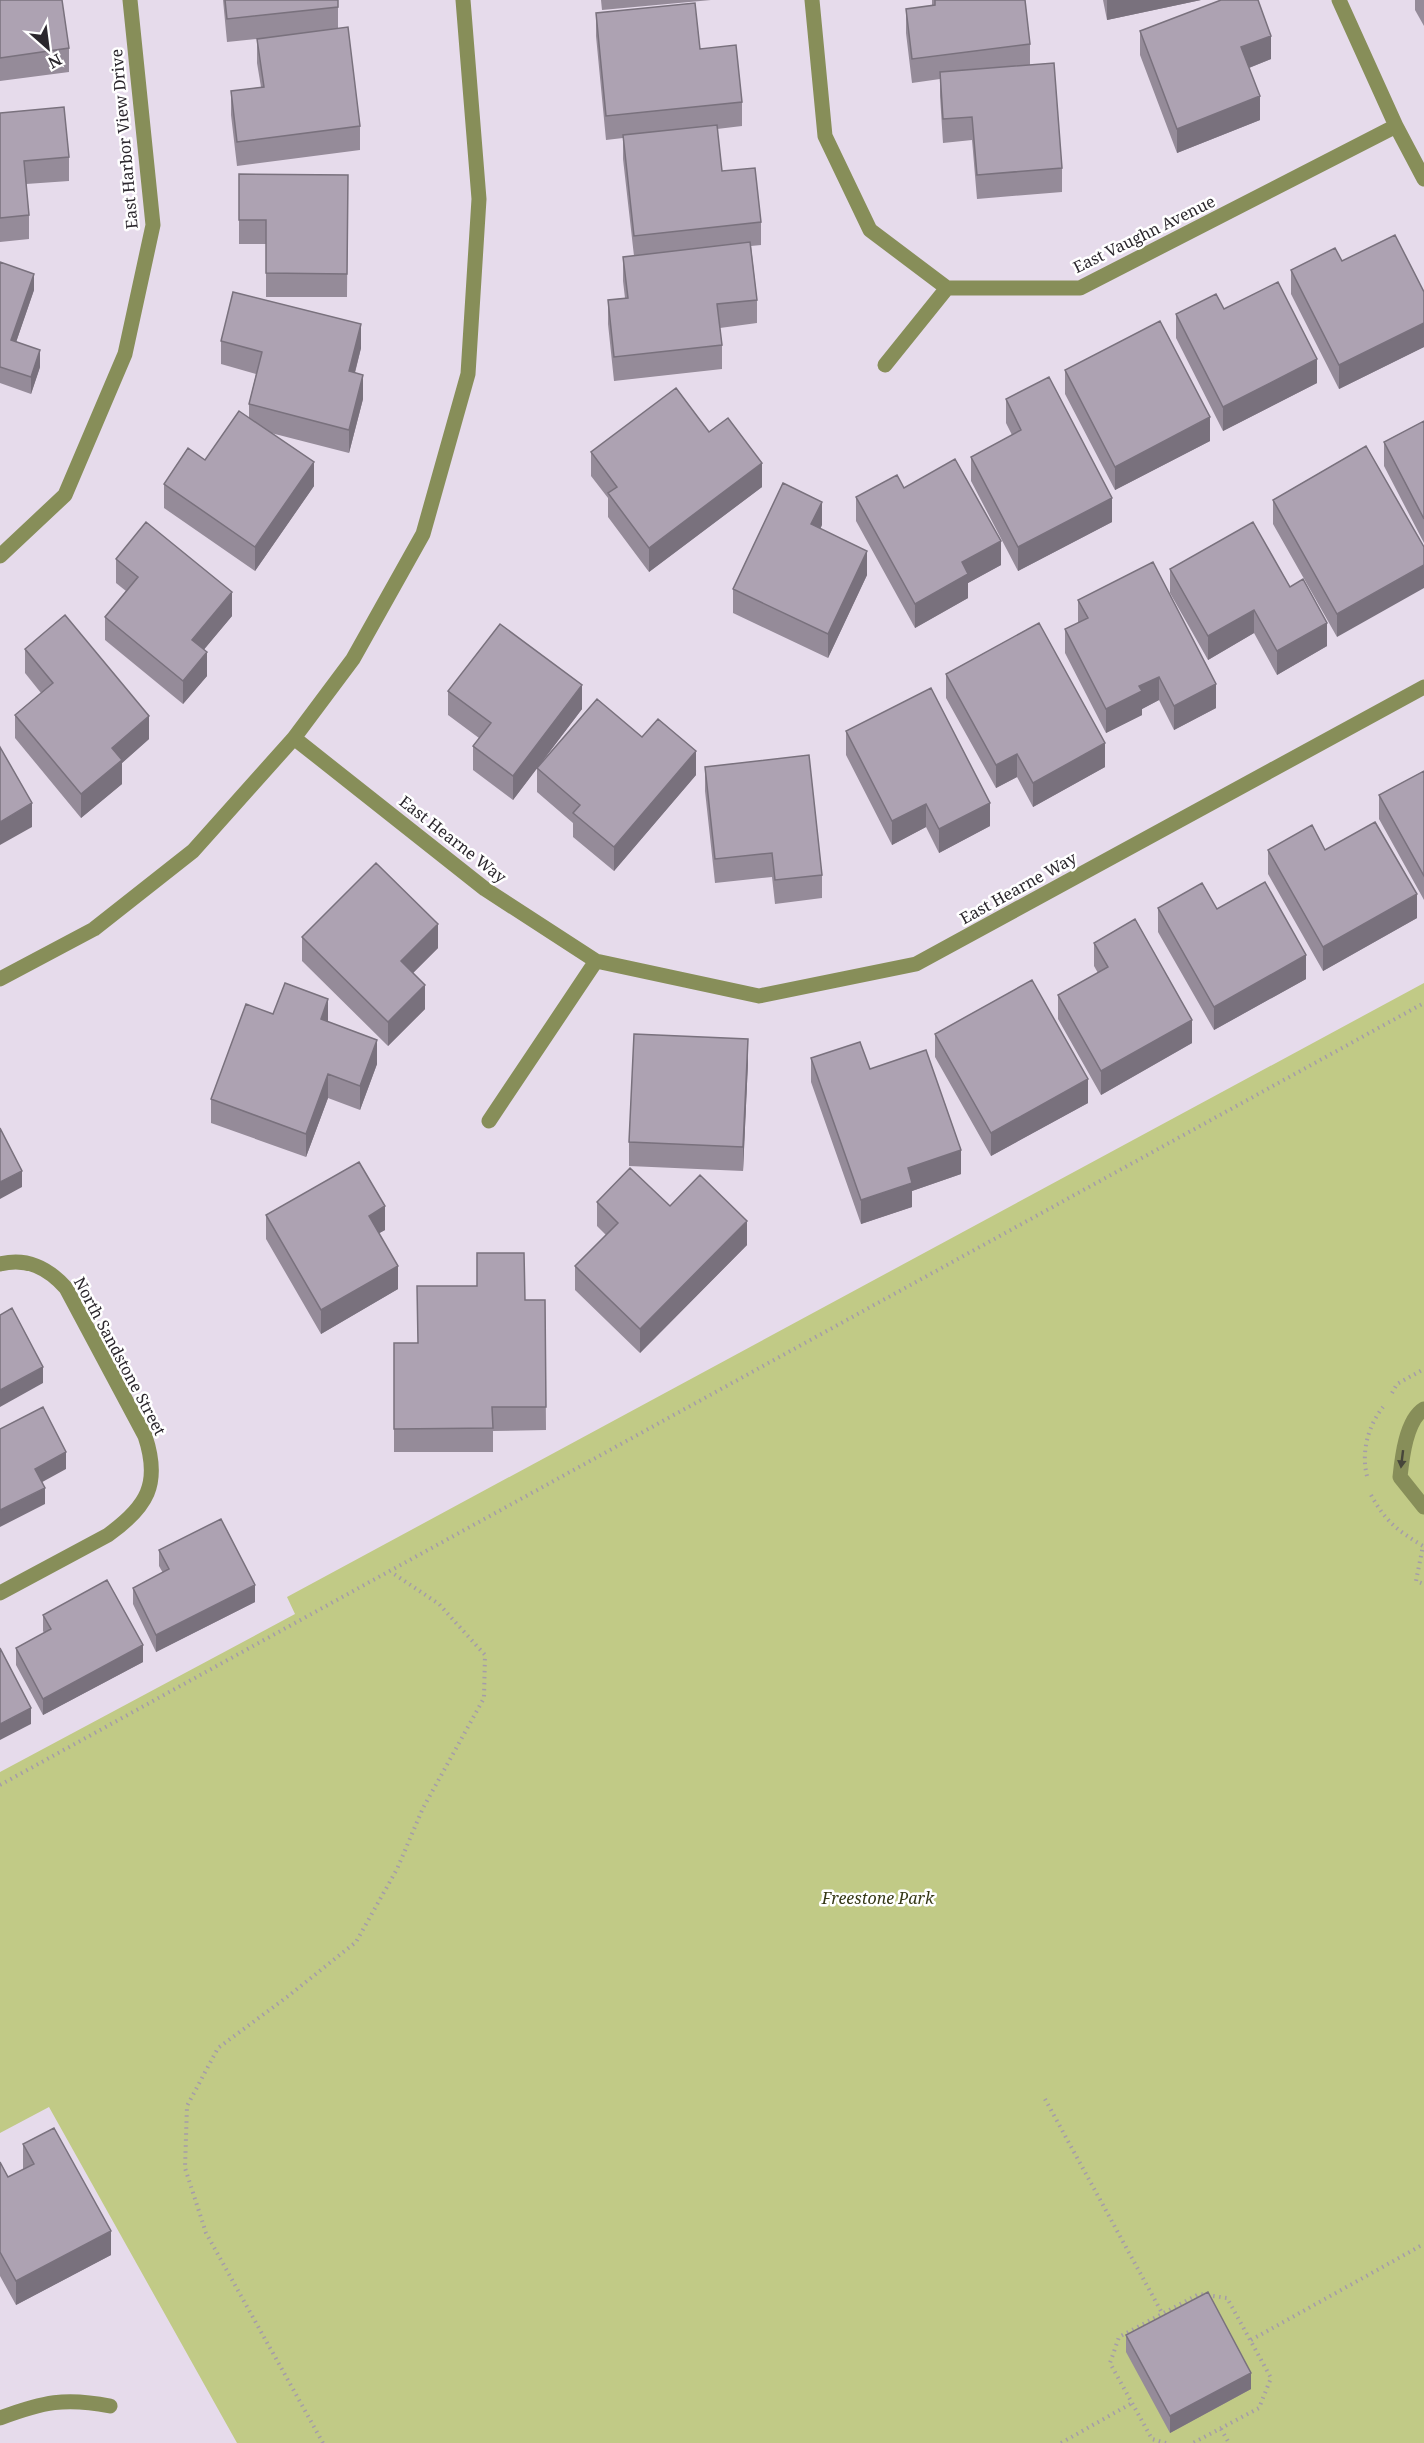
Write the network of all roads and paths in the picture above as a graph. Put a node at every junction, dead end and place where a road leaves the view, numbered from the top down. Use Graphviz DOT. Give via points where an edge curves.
graph roads {
  1 [pos="130,0"];
  2 [pos="463,0"];
  3 [pos="812,0"];
  4 [pos="1339,0"];
  5 [pos="1396,126"];
  6 [pos="1424,179"];
  7 [pos="946,288"];
  8 [pos="885,365"];
  9 [pos="0,556"];
  10 [pos="1424,687"];
  11 [pos="294,738"];
  12 [pos="596,961"];
  13 [pos="0,978"];
  14 [pos="1424,1003"];
  15 [pos="489,1121"];
  16 [pos="0,1264"];
  17 [pos="1424,1409"];
  18 [pos="1424,1507"];
  19 [pos="391,1572"];
  20 [pos="0,1593"];
  21 [pos="0,1785"];
  22 [pos="1045,2099"];
  23 [pos="1424,2244"];
  24 [pos="1162,2313"];
  25 [pos="1251,2340"];
  26 [pos="1132,2403"];
  27 [pos="110,2406"];
  28 [pos="0,2418"];
  29 [pos="1221,2429"];
  30 [pos="322,2443"];
  31 [pos="1061,2443"];
  32 [pos="1166,2443"];
  33 [pos="1192,2443"];
  34 [pos="1229,2443"];
  1 -- 9 [label="street, East Harbor View Drive" via="153,225 125,354 65,495"];
  2 -- 11 [label="street" via="480,199 468,374 423,534 353,659"];
  3 -- 7 [label="street" via="825,136 870,230"];
  4 -- 5 [label="street"];
  5 -- 6 [label="street"];
  5 -- 7 [label="street, East Vaughn Avenue" via="1080,288"];
  7 -- 8 [label="street"];
  10 -- 12 [label="street, East Hearne Way" via="916,964 759,996"];
  11 -- 12 [label="street, East Hearne Way" via="485,889"];
  11 -- 13 [label="street" via="193,851 94,929"];
  12 -- 15 [label="street"];
  14 -- 19 [label="path"];
  16 -- 20 [label="street, North Sandstone Street" via="38,1265 54,1274 66,1288 145,1436 153,1474 139,1509 124,1524"];
  17 -- 18 [label="street, one-way" via="1418,1412 1403,1446 1400,1477"];
  19 -- 21 [label="path"];
  19 -- 30 [label="path" via="439,1604 485,1655 484,1698 356,1942 218,2048 187,2106 185,2168 206,2233"];
  22 -- 24 [label="path"];
  23 -- 25 [label="path"];
  24 -- 25 [label="path" via="1199,2294 1227,2298"];
  24 -- 26 [label="path" via="1119,2337 1110,2363"];
  25 -- 29 [label="path" via="1271,2378 1259,2408"];
  26 -- 31 [label="path"];
  26 -- 32 [label="path" via="1152,2439"];
  27 -- 28 [label="street" via="55,2401"];
  29 -- 33 [label="path"];
  29 -- 34 [label="path"];
}
